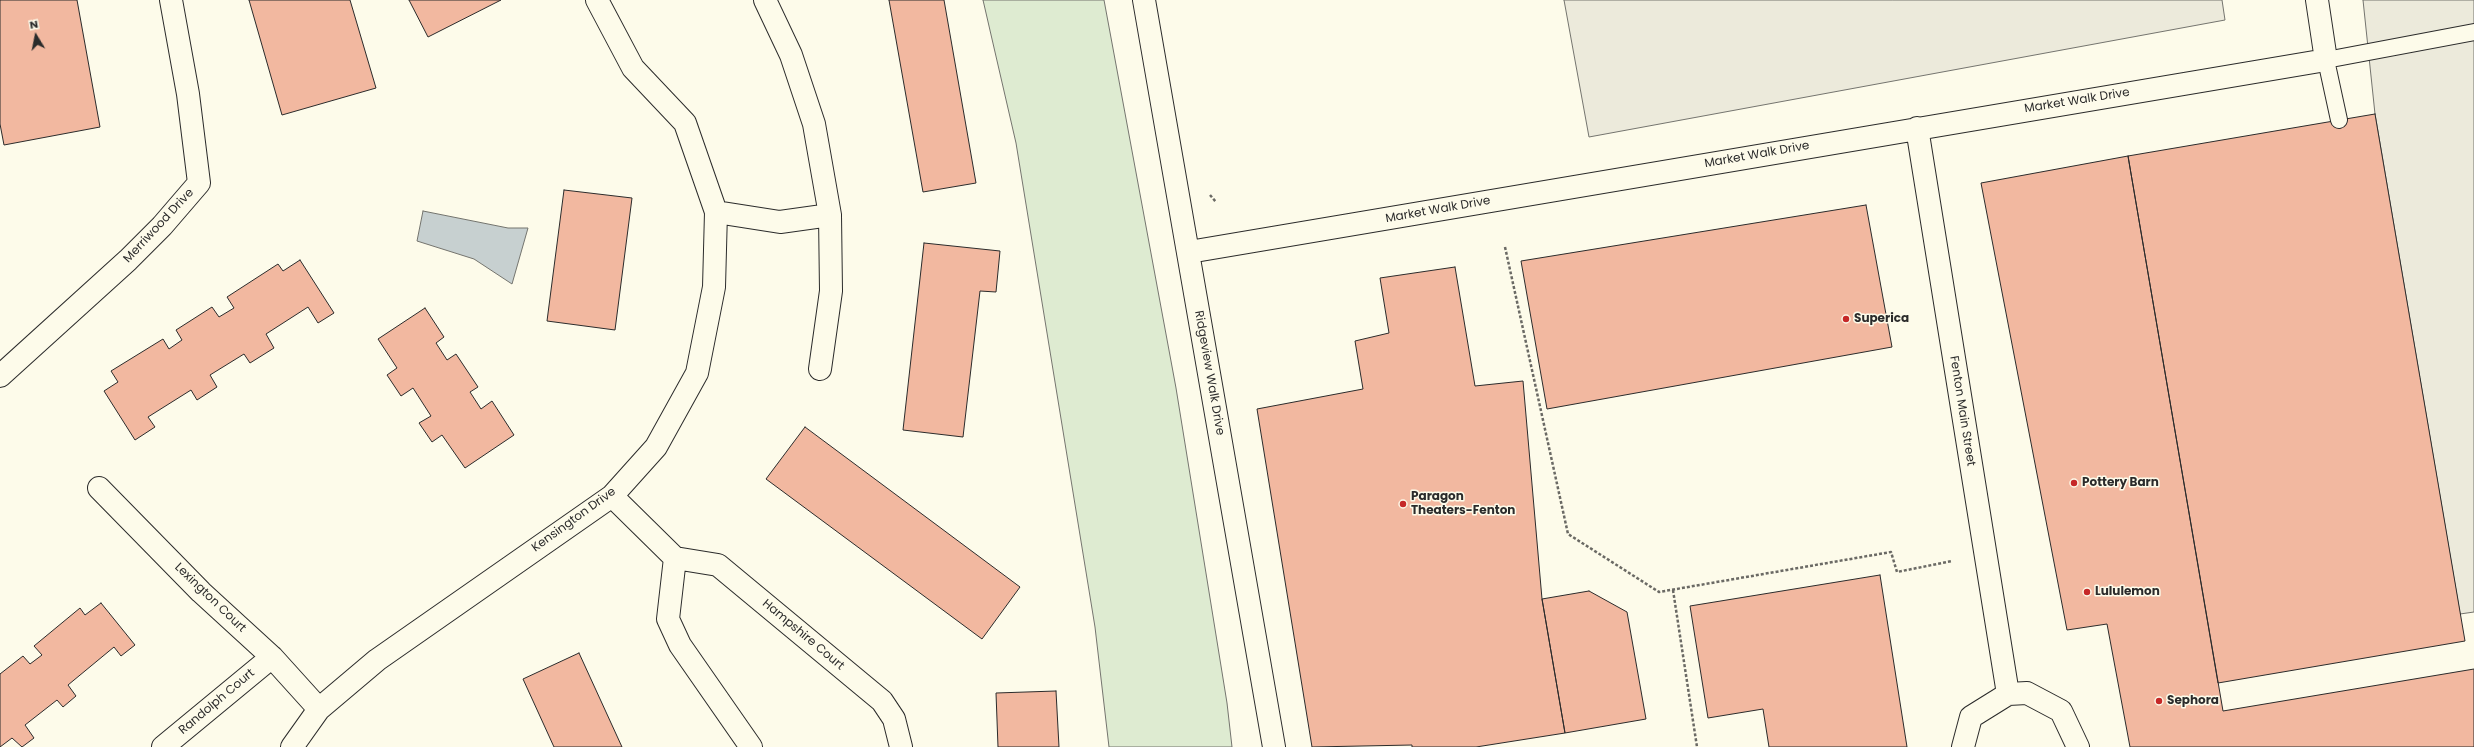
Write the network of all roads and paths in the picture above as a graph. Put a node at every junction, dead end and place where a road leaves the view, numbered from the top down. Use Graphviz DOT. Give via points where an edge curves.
graph roads {
  1 [pos="171,0"];
  2 [pos="597,0"];
  3 [pos="765,0"];
  4 [pos="1144,0"];
  5 [pos="2317,0"];
  6 [pos="2474,32"];
  7 [pos="2326,60"];
  8 [pos="2339,120"];
  9 [pos="1917,128"];
  10 [pos="716,212"];
  11 [pos="830,215"];
  12 [pos="1505,246"];
  13 [pos="1189,252"];
  14 [pos="820,369"];
  15 [pos="0,376"];
  16 [pos="99,488"];
  17 [pos="612,496"];
  18 [pos="675,558"];
  19 [pos="1952,561"];
  20 [pos="1673,590"];
  21 [pos="272,657"];
  22 [pos="2008,694"];
  23 [pos="319,710"];
  24 [pos="163,747"];
  25 [pos="292,747"];
  26 [pos="751,747"];
  27 [pos="901,747"];
  28 [pos="1274,747"];
  29 [pos="1698,747"];
  30 [pos="1963,747"];
  31 [pos="2078,747"];
  1 -- 15 [label="street, Merriwood Drive" via="188,94 199,183 128,260"];
  2 -- 10 [label="street, Kensington Drive" via="633,68 685,123"];
  3 -- 11 [label="street" via="791,55 814,124"];
  4 -- 13 [label="street, Ridgeview Walk Drive"];
  5 -- 7 [label="street"];
  6 -- 7 [label="lane"];
  7 -- 8 [label="lane"];
  7 -- 9 [label="street, Market Walk Drive"];
  9 -- 13 [label="street, Market Walk Drive"];
  9 -- 22 [label="street, Fenton Main Street"];
  10 -- 11 [label="street" via="780,222"];
  10 -- 17 [label="street, Kensington Drive" via="714,287 697,373 656,447"];
  11 -- 14 [label="street" via="831,291"];
  12 -- 20 [label="path" via="1568,534 1659,592"];
  13 -- 28 [label="street, Ridgeview Walk Drive"];
  16 -- 21 [label="street, Lexington Court" via="201,592"];
  17 -- 18 [label="street"];
  17 -- 23 [label="street, Kensington Drive" via="377,660"];
  18 -- 26 [label="street" via="668,619 680,645"];
  18 -- 27 [label="street, Hampshire Court" via="718,565 882,701 894,719"];
  19 -- 20 [label="path" via="1897,572 1891,552"];
  20 -- 29 [label="path"];
  21 -- 23 [label="street, Lexington Court"];
  21 -- 24 [label="street, Randolph Court"];
  22 -- 30 [label="street" via="1971,717"];
  22 -- 31 [label="street" via="2027,693 2061,711"];
  23 -- 25 [label="street, Kensington Drive"];
}
